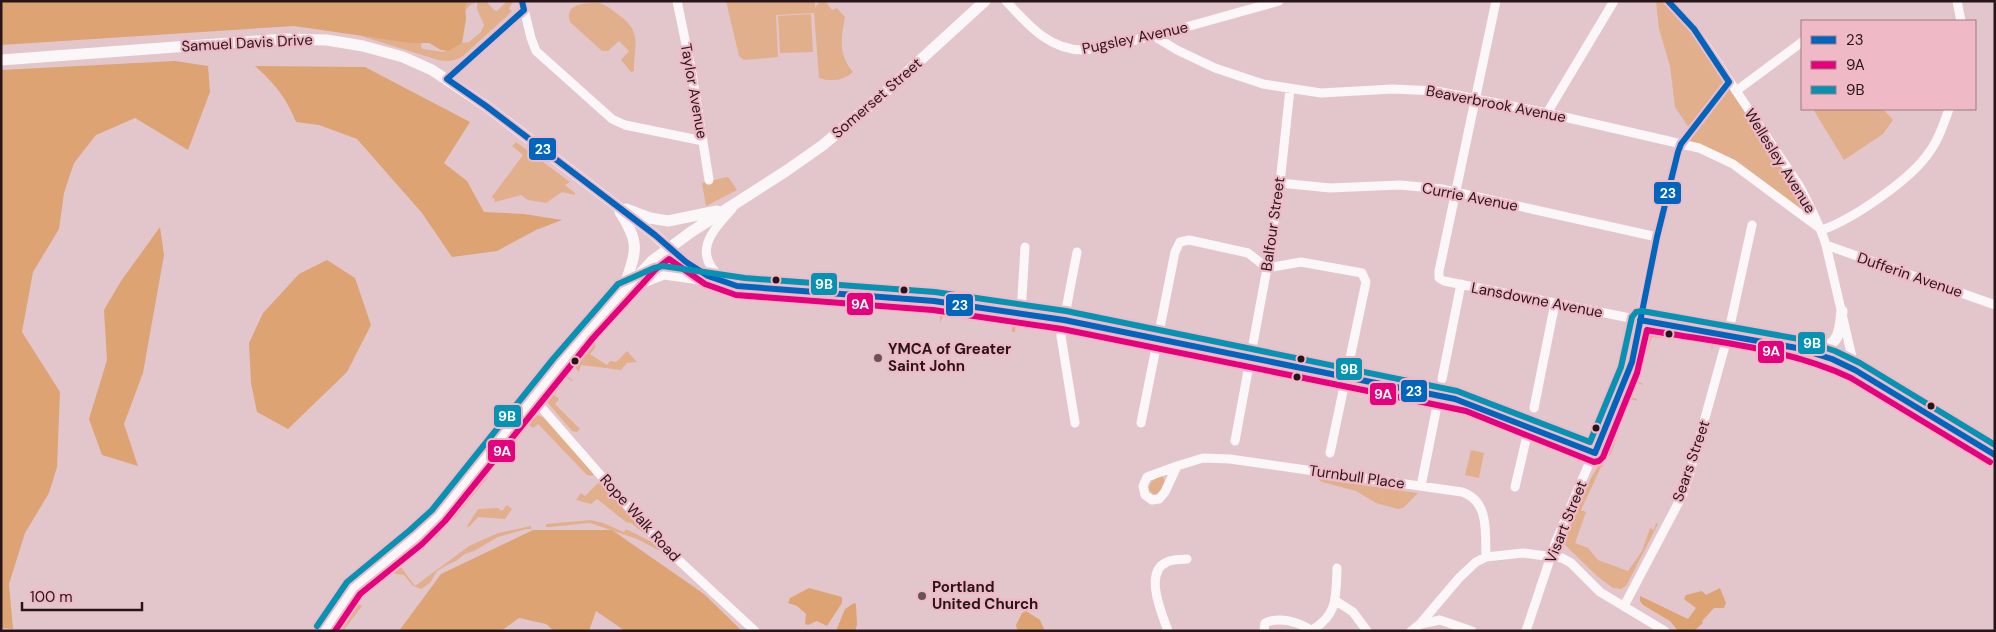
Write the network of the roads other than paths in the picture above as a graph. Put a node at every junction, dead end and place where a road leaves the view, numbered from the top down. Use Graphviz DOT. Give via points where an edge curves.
graph roads {
  1 [pos="677,1"];
  2 [pos="984,1"];
  3 [pos="1006,1"];
  4 [pos="1279,1"];
  5 [pos="1496,1"];
  6 [pos="1614,1"];
  7 [pos="1668,1"];
  8 [pos="1958,1"];
  9 [pos="523,5"];
  10 [pos="1961,20"];
  11 [pos="1154,36"];
  12 [pos="1801,43"];
  13 [pos="1,60"];
  14 [pos="447,80"];
  15 [pos="1729,82"];
  16 [pos="1290,89"];
  17 [pos="1736,91"];
  18 [pos="1475,99"];
  19 [pos="1949,110"];
  20 [pos="1547,113"];
  21 [pos="703,141"];
  22 [pos="1681,144"];
  23 [pos="709,180"];
  24 [pos="1280,183"];
  25 [pos="1455,191"];
  26 [pos="738,202"];
  27 [pos="615,204"];
  28 [pos="725,210"];
  29 [pos="1752,225"];
  30 [pos="1822,230"];
  31 [pos="1657,237"];
  32 [pos="1826,245"];
  33 [pos="1024,247"];
  34 [pos="669,248"];
  35 [pos="1077,252"];
  36 [pos="1267,268"];
  37 [pos="729,284"];
  38 [pos="1461,284"];
  39 [pos="624,290"];
  40 [pos="1555,303"];
  41 [pos="1995,305"];
  42 [pos="1842,311"];
  43 [pos="1020,313"];
  44 [pos="1064,320"];
  45 [pos="1640,320"];
  46 [pos="1728,335"];
  47 [pos="1158,339"];
  48 [pos="1803,350"];
  49 [pos="1251,358"];
  50 [pos="1856,370"];
  51 [pos="1346,377"];
  52 [pos="1442,379"];
  53 [pos="1439,396"];
  54 [pos="533,398"];
  55 [pos="1534,408"];
  56 [pos="1075,422"];
  57 [pos="1141,423"];
  58 [pos="1529,427"];
  59 [pos="1235,441"];
  60 [pos="1330,453"];
  61 [pos="1595,453"];
  62 [pos="1995,455"];
  63 [pos="1178,466"];
  64 [pos="1422,486"];
  65 [pos="1516,487"];
  66 [pos="1552,556"];
  67 [pos="1486,558"];
  68 [pos="1187,559"];
  69 [pos="1337,568"];
  70 [pos="1336,601"];
  71 [pos="1624,606"];
  72 [pos="1420,624"];
  73 [pos="1310,630"];
  74 [pos="324,631"];
  75 [pos="755,631"];
  76 [pos="1168,631"];
  77 [pos="1264,631"];
  78 [pos="1367,631"];
  79 [pos="1411,631"];
  80 [pos="1472,631"];
  81 [pos="1526,631"];
  82 [pos="1666,631"];
  1 -- 21 [label="street, Taylor Avenue"];
  2 -- 26 [label="main road, Somerset Street" via="895,84 825,143"];
  3 -- 11 [label="street, Pugsley Avenue" via="1036,32 1075,51"];
  4 -- 11 [label="street, Pugsley Avenue"];
  5 -- 18 [label="street"];
  6 -- 20 [label="street"];
  7 -- 15 [label="street, Wellesley Avenue" via="1694,29"];
  8 -- 10 [label="street"];
  9 -- 14 [label="street"];
  9 -- 21 [label="street" via="536,51 612,119 630,126"];
  11 -- 16 [label="street, Beaverbrook Avenue" via="1214,68 1248,80"];
  12 -- 17 [label="street"];
  13 -- 14 [label="main road, Samuel Davis Drive" via="307,38 346,42 383,51 416,62"];
  14 -- 27 [label="main road, Samuel Davis Drive"];
  15 -- 17 [label="street, Wellesley Avenue"];
  15 -- 22 [label="street, Visart Street"];
  16 -- 18 [label="street, Beaverbrook Avenue" via="1321,93 1393,88"];
  16 -- 24 [label="street, Balfour Street"];
  17 -- 30 [label="street, Wellesley Avenue" via="1800,187"];
  18 -- 20 [label="street, Beaverbrook Avenue"];
  18 -- 25 [label="street"];
  19 -- 30 [label="street" via="1936,143 1915,170 1837,225"];
  20 -- 22 [label="street, Beaverbrook Avenue"];
  21 -- 23 [label="street, Taylor Avenue"];
  22 -- 30 [label="street, Beaverbrook Avenue" via="1699,148 1733,164"];
  22 -- 31 [label="street, Visart Street"];
  24 -- 25 [label="street, Currie Avenue" via="1330,188 1400,185"];
  24 -- 36 [label="street, Balfour Street"];
  25 -- 31 [label="street, Currie Avenue"];
  25 -- 38 [label="street, Lansdowne Avenue" via="1438,273 1442,280"];
  26 -- 28 [label="main road, Somerset Street"];
  26 -- 37 [label="street" via="714,230 706,249 713,269"];
  27 -- 28 [label="main road" via="650,218 668,221"];
  27 -- 34 [label="main road, Samuel Davis Drive"];
  27 -- 39 [label="main road" via="634,237 635,250"];
  28 -- 34 [label="main road, Somerset Street"];
  29 -- 46 [label="street, Sears Street"];
  30 -- 32 [label="street, Wellesley Avenue"];
  31 -- 45 [label="street, Visart Street"];
  32 -- 41 [label="street, Dufferin Avenue"];
  32 -- 42 [label="street, Wellesley Avenue"];
  33 -- 43 [label="street"];
  34 -- 37 [label="street" via="698,270"];
  34 -- 39 [label="main road, Somerset Street"];
  35 -- 44 [label="street"];
  36 -- 47 [label="street" via="1248,253 1190,240 1180,242 1175,252"];
  36 -- 49 [label="street, Balfour Street"];
  36 -- 51 [label="street" via="1301,262 1362,273 1366,282"];
  37 -- 39 [label="street" via="664,275"];
  37 -- 43 [label="street" via="934,301"];
  38 -- 40 [label="street, Lansdowne Avenue"];
  38 -- 52 [label="street"];
  39 -- 54 [label="main road, Somerset Street"];
  40 -- 45 [label="street, Lansdowne Avenue"];
  40 -- 55 [label="street"];
  42 -- 48 [label="main road" via="1836,341 1819,349"];
  42 -- 50 [label="street, Wellesley Avenue"];
  43 -- 44 [label="street"];
  44 -- 47 [label="street"];
  44 -- 56 [label="street" via="1061,336"];
  45 -- 46 [label="main road, Lansdowne Avenue"];
  45 -- 61 [label="street, Visart Street" via="1629,370"];
  46 -- 48 [label="main road, Lansdowne Avenue"];
  46 -- 71 [label="street, Sears Street" via="1682,496"];
  47 -- 49 [label="street"];
  47 -- 57 [label="street"];
  48 -- 50 [label="main road, Lansdowne Avenue"];
  49 -- 51 [label="street"];
  49 -- 59 [label="street, Balfour Street"];
  50 -- 62 [label="main road, Lansdowne Avenue"];
  51 -- 53 [label="street"];
  51 -- 60 [label="street"];
  53 -- 58 [label="street" via="1469,403"];
  53 -- 64 [label="street"];
  54 -- 74 [label="main road, Somerset Street" via="438,516 353,588"];
  54 -- 75 [label="street, Rope Walk Road" via="659,542"];
  58 -- 61 [label="street"];
  58 -- 65 [label="street"];
  61 -- 66 [label="street, Visart Street"];
  63 -- 64 [label="street, Turnbull Place" via="1199,459 1223,458"];
  64 -- 67 [label="street, Turnbull Place" via="1462,492 1478,502 1484,519"];
  66 -- 67 [label="street" via="1523,553"];
  66 -- 71 [label="street" via="1571,563 1600,592"];
  66 -- 81 [label="street, Visart Street"];
  67 -- 72 [label="street" via="1468,568"];
  68 -- 76 [label="street" via="1168,561 1157,573 1156,592"];
  69 -- 70 [label="street"];
  70 -- 73 [label="street" via="1327,619"];
  70 -- 78 [label="street" via="1353,612"];
  71 -- 82 [label="street"];
  72 -- 79 [label="street"];
  72 -- 80 [label="street" via="1440,620"];
  73 -- 77 [label="street" via="1294,622 1272,620 1265,623"];
}
